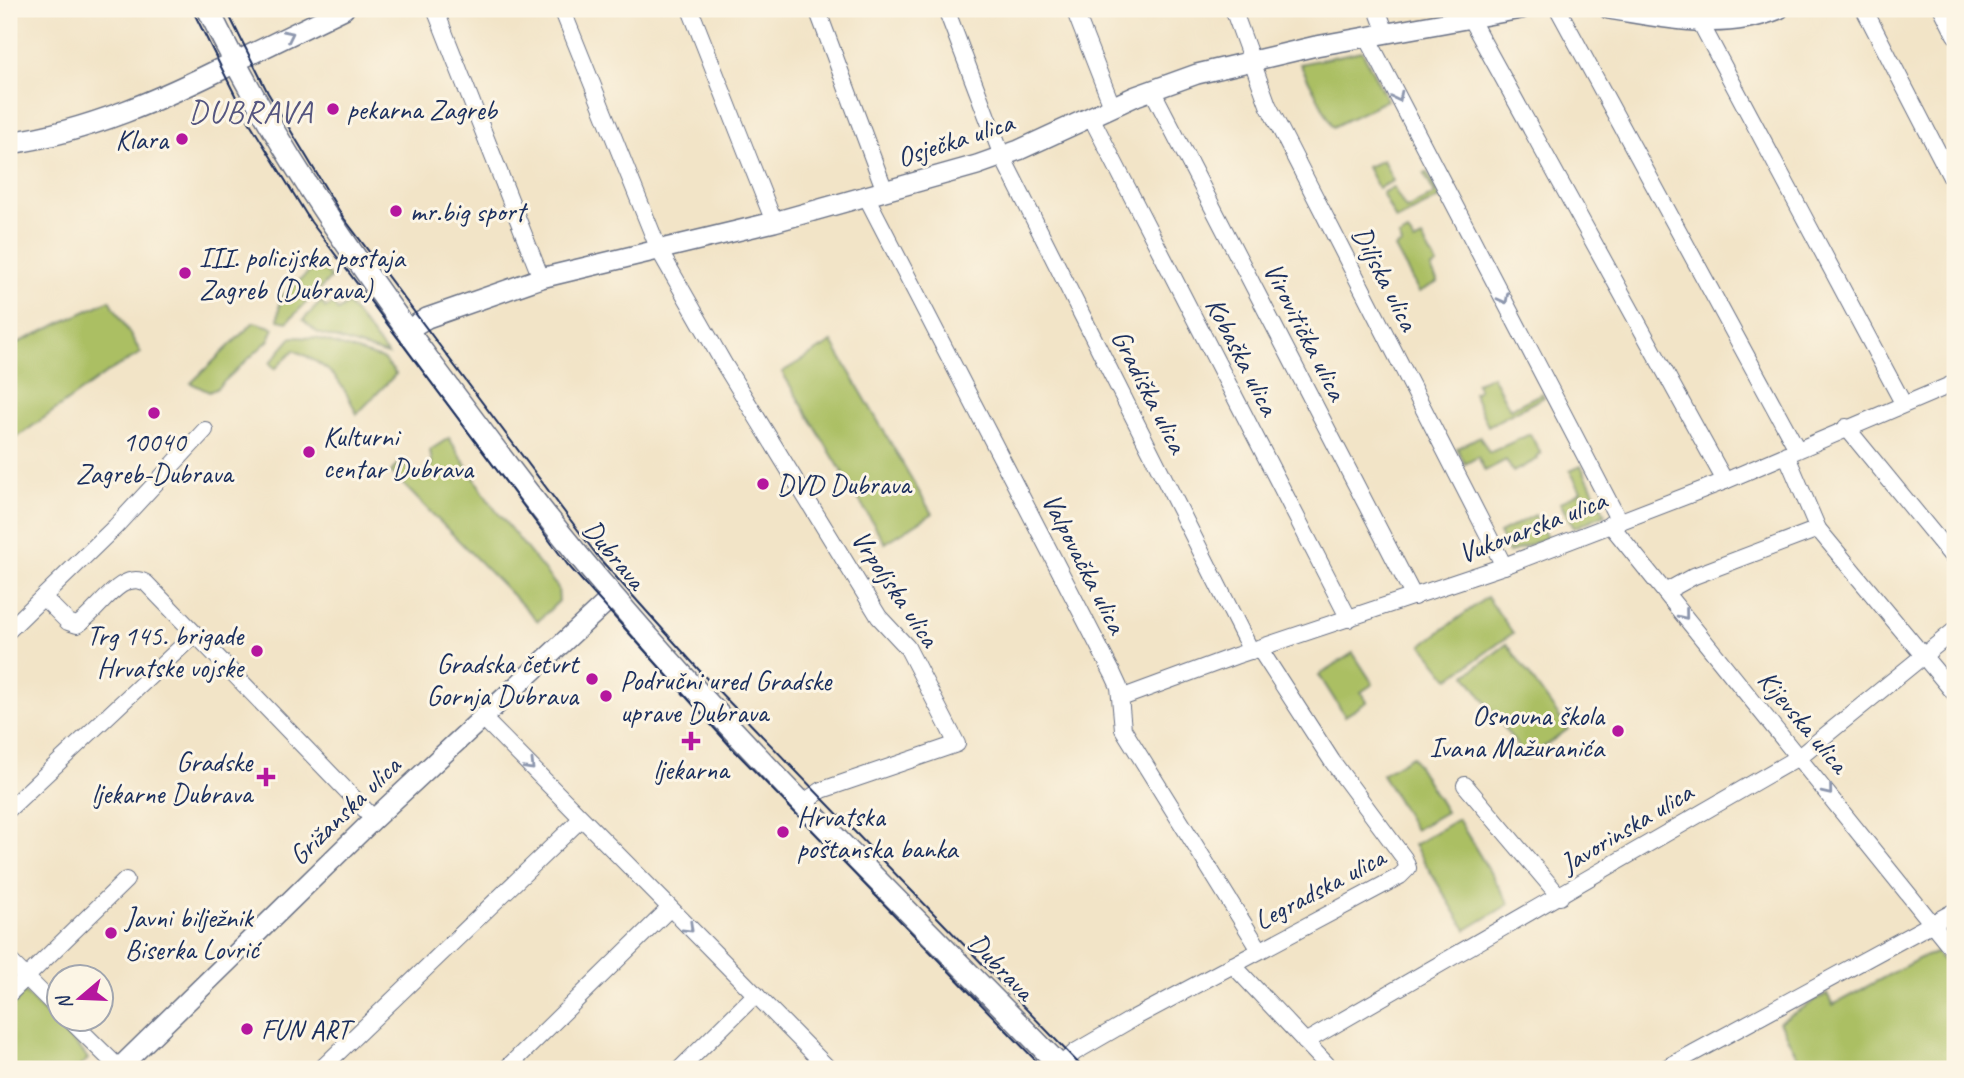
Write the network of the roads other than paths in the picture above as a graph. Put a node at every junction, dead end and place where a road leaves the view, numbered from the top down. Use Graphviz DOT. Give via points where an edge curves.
graph roads {
  1 [pos="208,9"];
  2 [pos="344,9"];
  3 [pos="435,9"];
  4 [pos="562,9"];
  5 [pos="690,9"];
  6 [pos="817,9"];
  7 [pos="946,9"];
  8 [pos="1074,9"];
  9 [pos="1233,9"];
  10 [pos="1377,9"];
  11 [pos="1521,9"];
  12 [pos="1558,9"];
  13 [pos="1609,9"];
  14 [pos="1779,9"];
  15 [pos="1864,9"];
  16 [pos="1942,9"];
  17 [pos="1468,13"];
  18 [pos="1668,14"];
  19 [pos="1700,22"];
  20 [pos="1377,35"];
  21 [pos="1955,35"];
  22 [pos="1251,60"];
  23 [pos="235,62"];
  24 [pos="1152,90"];
  25 [pos="1112,107"];
  26 [pos="1091,117"];
  27 [pos="9,143"];
  28 [pos="1002,156"];
  29 [pos="1955,185"];
  30 [pos="876,194"];
  31 [pos="774,222"];
  32 [pos="659,250"];
  33 [pos="541,278"];
  34 [pos="407,330"];
  35 [pos="1953,389"];
  36 [pos="1903,403"];
  37 [pos="1846,427"];
  38 [pos="205,430"];
  39 [pos="1791,451"];
  40 [pos="1725,481"];
  41 [pos="1614,523"];
  42 [pos="1818,529"];
  43 [pos="1955,560"];
  44 [pos="1504,566"];
  45 [pos="1664,592"];
  46 [pos="612,596"];
  47 [pos="44,597"];
  48 [pos="1414,597"];
  49 [pos="1349,620"];
  50 [pos="9,630"];
  51 [pos="1955,630"];
  52 [pos="195,634"];
  53 [pos="1255,649"];
  54 [pos="1924,655"];
  55 [pos="1955,694"];
  56 [pos="1121,698"];
  57 [pos="482,717"];
  58 [pos="1800,756"];
  59 [pos="1465,785"];
  60 [pos="804,802"];
  61 [pos="9,809"];
  62 [pos="374,818"];
  63 [pos="581,819"];
  64 [pos="126,880"];
  65 [pos="1560,897"];
  66 [pos="669,909"];
  67 [pos="1955,911"];
  68 [pos="1933,924"];
  69 [pos="1260,950"];
  70 [pos="1955,952"];
  71 [pos="9,960"];
  72 [pos="1233,965"];
  73 [pos="26,978"];
  74 [pos="9,994"];
  75 [pos="756,994"];
  76 [pos="46,997"];
  77 [pos="82,1032"];
  78 [pos="1305,1042"];
  79 [pos="1062,1067"];
  80 [pos="119,1069"];
  81 [pos="321,1069"];
  82 [pos="506,1069"];
  83 [pos="680,1069"];
  84 [pos="829,1069"];
  85 [pos="1331,1069"];
  86 [pos="1664,1069"];
  1 -- 23 [label="main road, Dubrava"];
  23 -- 2 [label="street, one-way"];
  3 -- 33 [label="street"];
  4 -- 32 [label="street"];
  5 -- 31 [label="street"];
  6 -- 30 [label="street, Valpovačka ulica"];
  7 -- 28 [label="street, Gradiška ulica"];
  8 -- 25 [label="street"];
  9 -- 22 [label="street, Diljska ulica"];
  10 -- 20 [label="street, Kijevska ulica"];
  11 -- 17 [label="street, Osječka ulica"];
  12 -- 39 [label="street"];
  13 -- 18 [label="street"];
  14 -- 19 [label="street" via="1745,20"];
  15 -- 29 [label="street"];
  16 -- 21 [label="street"];
  17 -- 20 [label="street, Osječka ulica"];
  17 -- 40 [label="street"];
  18 -- 19 [label="street"];
  19 -- 36 [label="street"];
  20 -- 22 [label="street, Osječka ulica"];
  20 -- 41 [label="street, Kijevska ulica, one-way"];
  22 -- 24 [label="street, Osječka ulica"];
  22 -- 44 [label="street, Diljska ulica" via="1268,106"];
  23 -- 27 [label="main road" via="120,113"];
  23 -- 34 [label="main road, Dubrava" via="307,189"];
  24 -- 25 [label="street, Osječka ulica"];
  24 -- 48 [label="street, Virovitička ulica"];
  25 -- 26 [label="street, Osječka ulica"];
  26 -- 28 [label="street, Osječka ulica"];
  26 -- 49 [label="street, Kobaška ulica"];
  28 -- 30 [label="street, Osječka ulica"];
  28 -- 53 [label="street, Gradiška ulica"];
  30 -- 31 [label="street, Osječka ulica"];
  30 -- 56 [label="street, Valpovačka ulica"];
  31 -- 32 [label="street, Osječka ulica"];
  32 -- 33 [label="street, Osječka ulica"];
  32 -- 60 [label="street, Vrpoljska ulica" via="879,617 907,647 957,744 822,790"];
  33 -- 34 [label="street, Osječka ulica" via="427,317"];
  34 -- 46 [label="main road, Dubrava"];
  35 -- 36 [label="street, Vukovarska ulica"];
  36 -- 37 [label="street, Vukovarska ulica"];
  37 -- 39 [label="street, Vukovarska ulica"];
  37 -- 43 [label="street"];
  38 -- 47 [label="street"];
  39 -- 40 [label="street, Vukovarska ulica"];
  39 -- 42 [label="street"];
  40 -- 41 [label="street, Vukovarska ulica"];
  41 -- 44 [label="street, Vukovarska ulica"];
  41 -- 45 [label="street, Kijevska ulica"];
  42 -- 45 [label="street"];
  42 -- 54 [label="street"];
  44 -- 48 [label="street, Vukovarska ulica"];
  45 -- 58 [label="street, Kijevska ulica, one-way"];
  46 -- 57 [label="street, Grižanska ulica"];
  46 -- 60 [label="main road, Dubrava"];
  47 -- 50 [label="street"];
  47 -- 52 [label="street" via="68,622 78,625 124,582 141,579"];
  48 -- 49 [label="street, Vukovarska ulica"];
  49 -- 53 [label="street, Vukovarska ulica"];
  51 -- 54 [label="street, Javorinska ulica"];
  52 -- 61 [label="street"];
  52 -- 62 [label="street"];
  53 -- 56 [label="street, Vukovarska ulica"];
  53 -- 69 [label="street, Legradska ulica" via="1408,868 1401,876"];
  54 -- 55 [label="street"];
  54 -- 58 [label="street, Javorinska ulica"];
  56 -- 69 [label="street, Valpovačka ulica" via="1124,729"];
  57 -- 62 [label="street, Grižanska ulica"];
  57 -- 63 [label="street, one-way"];
  58 -- 65 [label="street, Javorinska ulica"];
  58 -- 68 [label="street, Kijevska ulica, one-way"];
  59 -- 65 [label="street"];
  60 -- 79 [label="main road, Dubrava"];
  62 -- 80 [label="street, Grižanska ulica"];
  63 -- 66 [label="street"];
  63 -- 81 [label="street"];
  64 -- 73 [label="street"];
  65 -- 78 [label="street, Javorinska ulica"];
  66 -- 75 [label="street, one-way"];
  66 -- 82 [label="street"];
  67 -- 68 [label="street"];
  68 -- 70 [label="street, Kijevska ulica"];
  68 -- 86 [label="street"];
  69 -- 72 [label="street, Legradska ulica"];
  71 -- 73 [label="street"];
  72 -- 78 [label="street"];
  72 -- 79 [label="street, Legradska ulica" via="1075,1052"];
  73 -- 74 [label="street"];
  73 -- 76 [label="street"];
  75 -- 83 [label="street"];
  75 -- 84 [label="street"];
  77 -- 80 [label="street"];
  78 -- 85 [label="street"];
}
